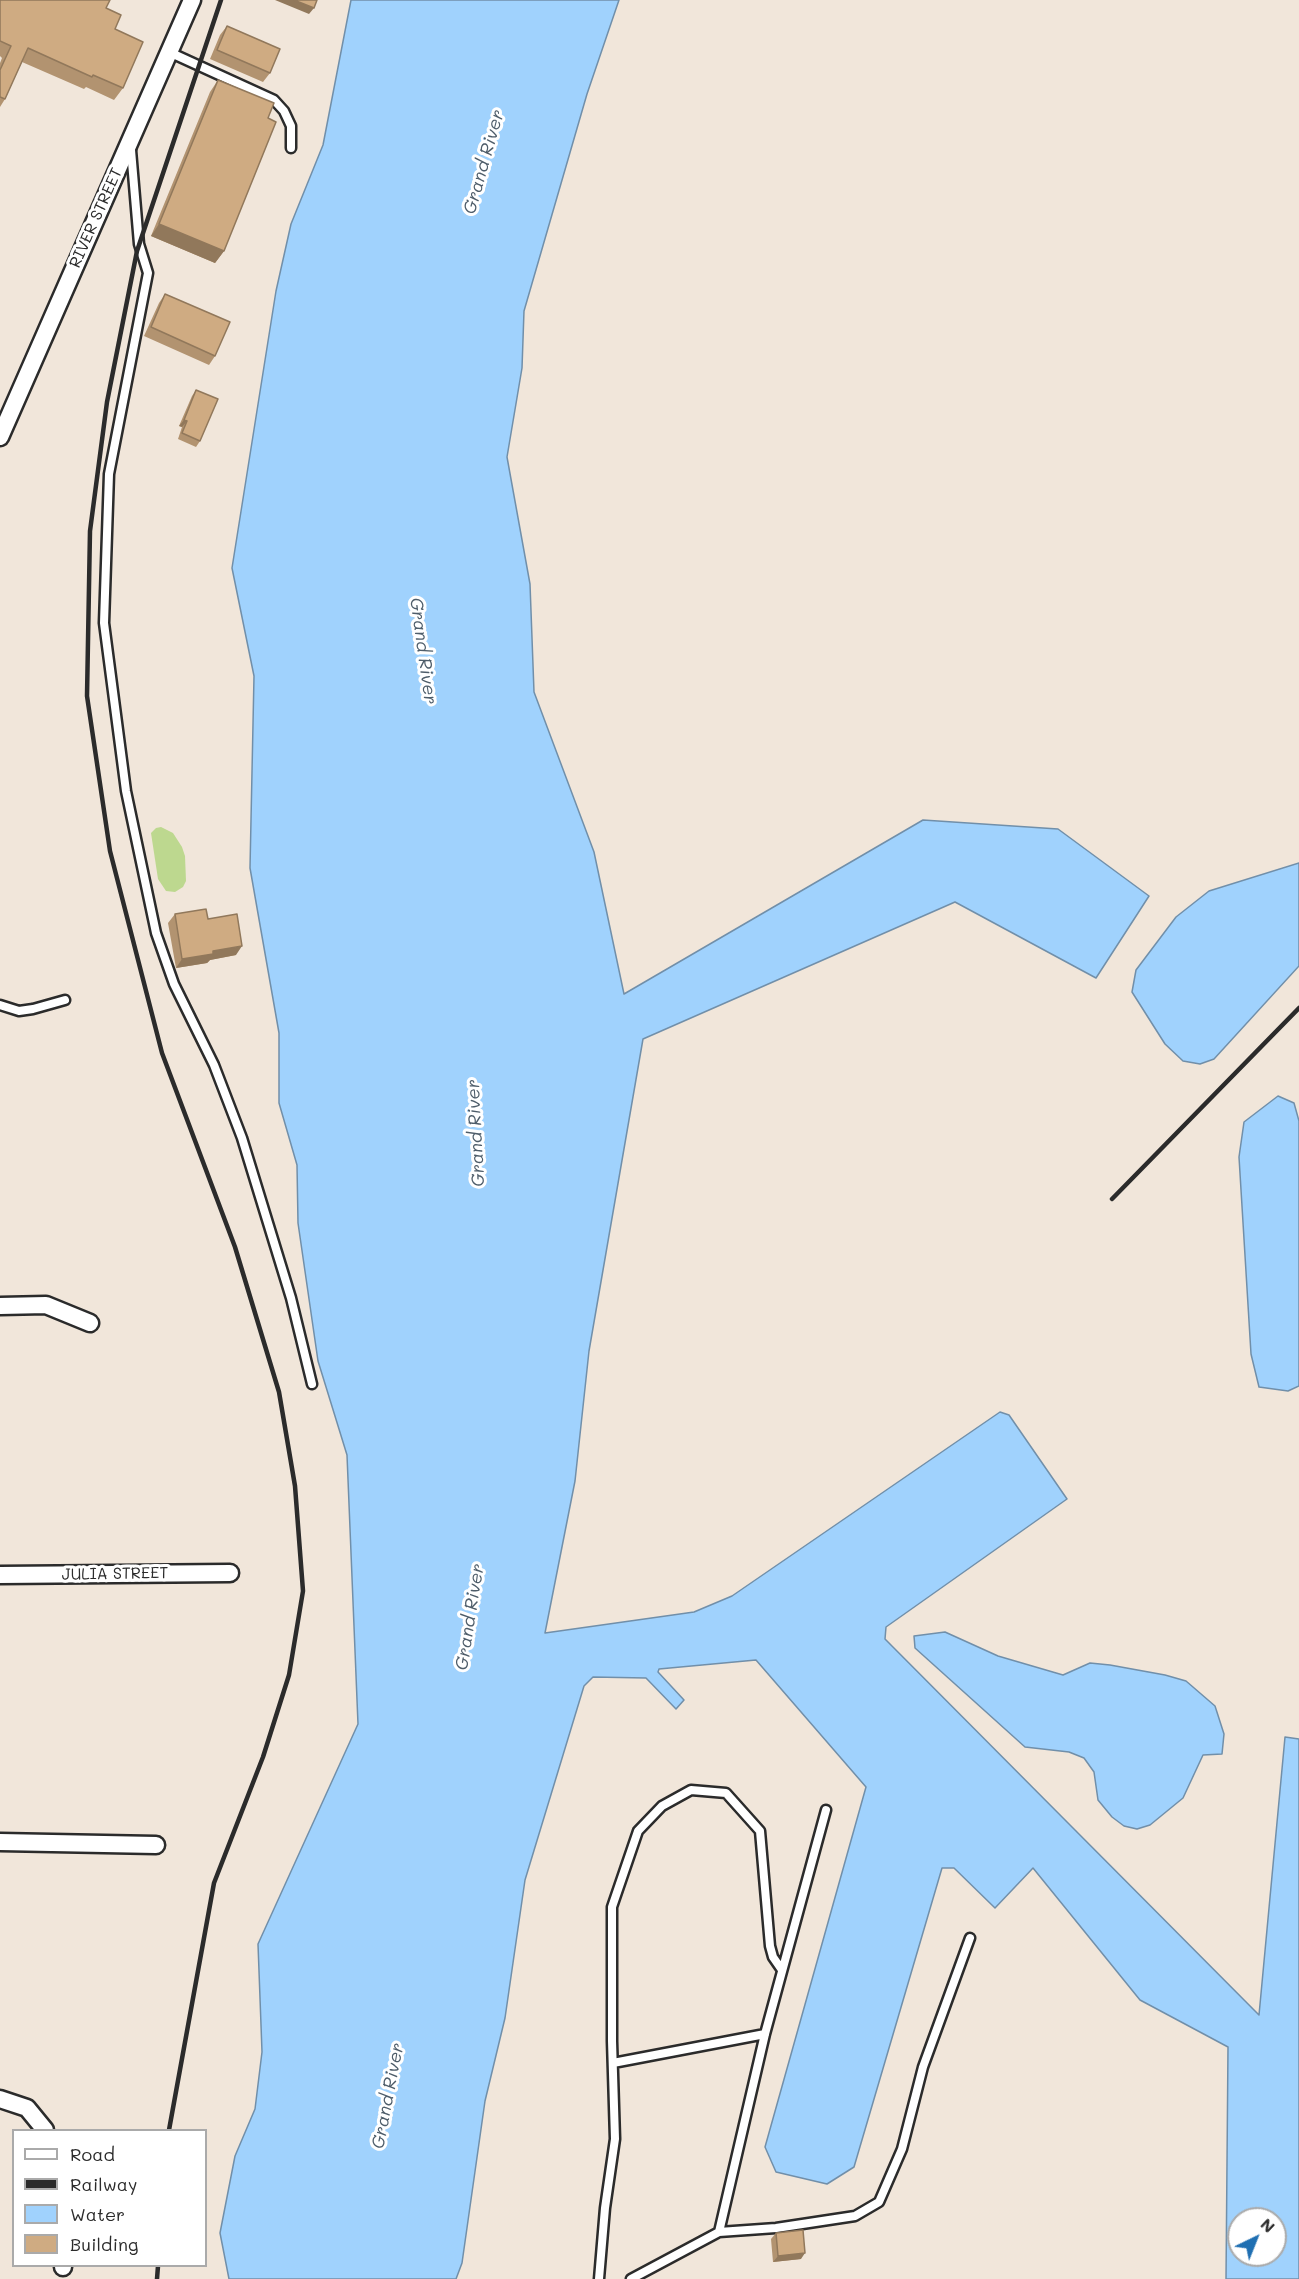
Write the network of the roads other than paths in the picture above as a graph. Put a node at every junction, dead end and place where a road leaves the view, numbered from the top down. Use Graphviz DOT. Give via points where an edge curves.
graph roads {
  1 [pos="192,0"];
  2 [pos="169,52"];
  3 [pos="130,141"];
  4 [pos="291,148"];
  5 [pos="0,437"];
  6 [pos="65,1000"];
  7 [pos="0,1005"];
  8 [pos="0,1306"];
  9 [pos="90,1323"];
  10 [pos="312,1384"];
  11 [pos="230,1573"];
  12 [pos="0,1575"];
  13 [pos="826,1810"];
  14 [pos="0,1842"];
  15 [pos="156,1845"];
  16 [pos="970,1938"];
  17 [pos="782,1970"];
  18 [pos="765,2034"];
  19 [pos="613,2063"];
  20 [pos="0,2099"];
  21 [pos="44,2129"];
  22 [pos="719,2232"];
  23 [pos="599,2279"];
  24 [pos="631,2279"];
  1 -- 2 [label="street, RIVER STREET"];
  2 -- 3 [label="street, RIVER STREET"];
  2 -- 4 [label="lane" via="274,100 291,126"];
  3 -- 5 [label="street, RIVER STREET"];
  3 -- 10 [label="lane" via="139,244 148,273 109,474 104,623 126,791 156,933 174,984 242,1138 291,1298"];
  6 -- 7 [label="lane" via="19,1011"];
  8 -- 9 [label="street" via="46,1305"];
  11 -- 12 [label="street, JULIA STREET"];
  13 -- 17 [label="lane"];
  14 -- 15 [label="street"];
  16 -- 22 [label="lane" via="923,2067 902,2149 879,2202 855,2216"];
  17 -- 18 [label="lane"];
  17 -- 19 [label="lane" via="770,1946 760,1831 726,1793 691,1790 662,1806 638,1831 612,1907"];
  18 -- 19 [label="lane"];
  18 -- 22 [label="lane"];
  19 -- 23 [label="lane" via="615,2139"];
  20 -- 21 [label="street" via="27,2108"];
  22 -- 24 [label="lane"];
}
